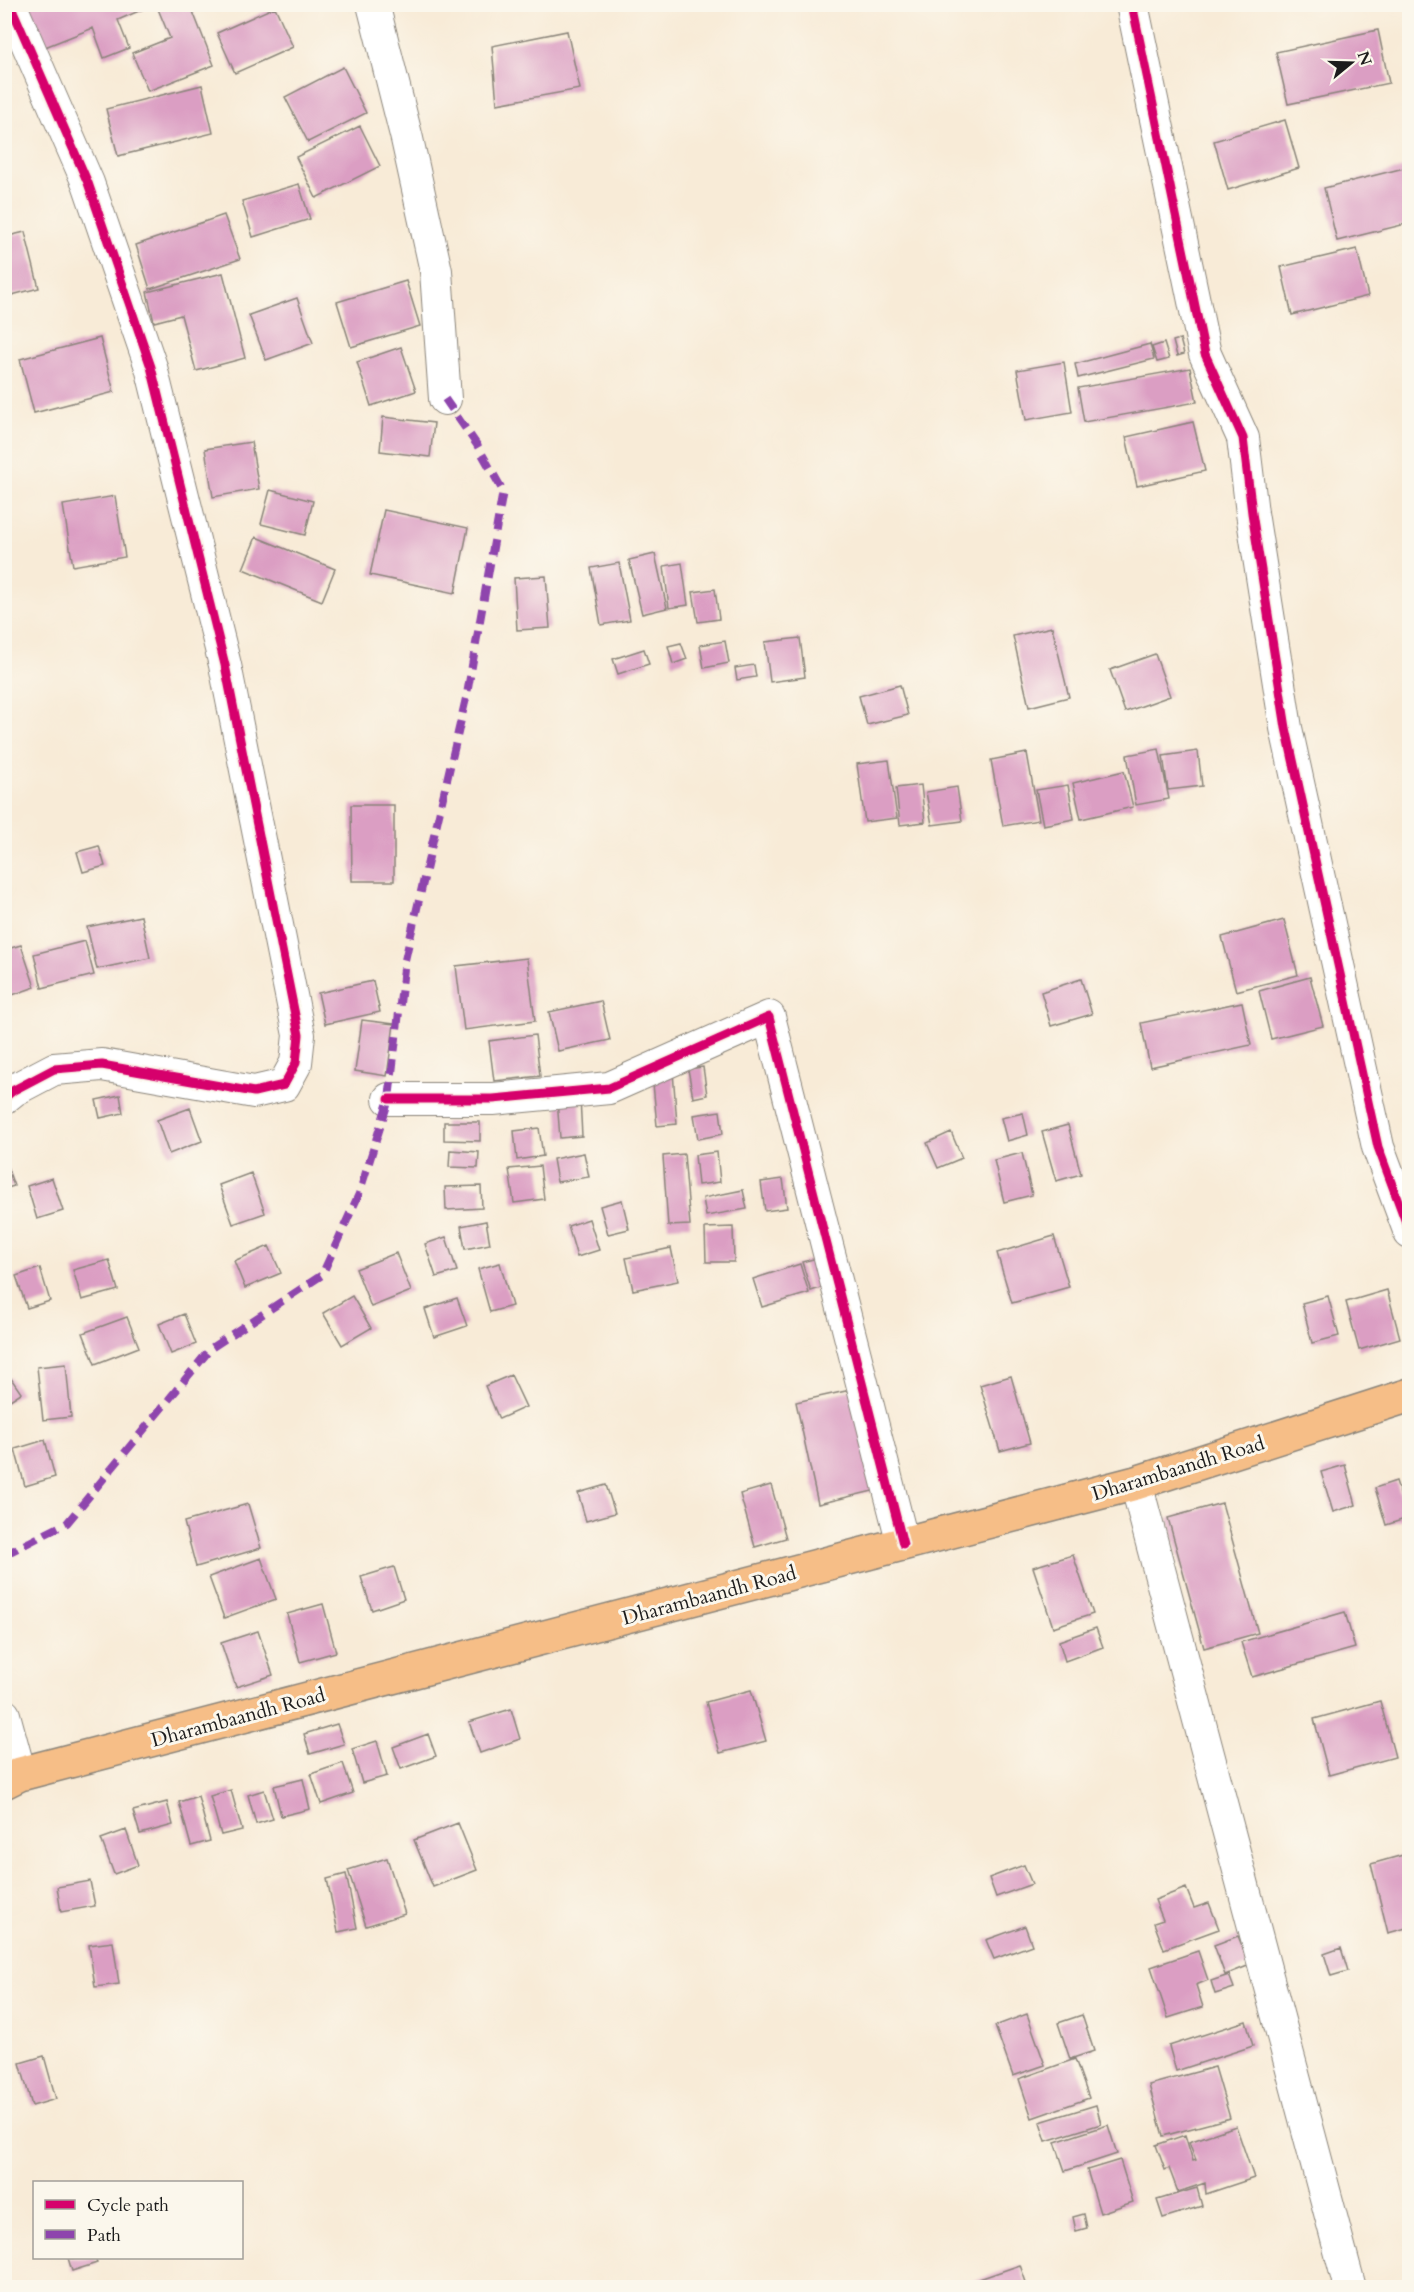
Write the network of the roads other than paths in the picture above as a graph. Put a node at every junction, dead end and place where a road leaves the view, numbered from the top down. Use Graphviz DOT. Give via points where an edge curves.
graph roads {
  1 [pos="10,4"];
  2 [pos="373,4"];
  3 [pos="1132,4"];
  4 [pos="445,399"];
  5 [pos="4,1098"];
  6 [pos="389,1099"];
  7 [pos="1410,1233"];
  8 [pos="1410,1395"];
  9 [pos="1136,1483"];
  10 [pos="903,1544"];
  11 [pos="4,1715"];
  12 [pos="12,1778"];
  13 [pos="1350,2288"];
  1 -- 5 [label="street" via="88,183 151,367 225,665 299,1035 296,1064 284,1085 254,1092 102,1065 54,1069"];
  2 -- 4 [label="street" via="436,271"];
  3 -- 7 [label="street" via="1205,354 1243,438 1286,728 1378,1147"];
  6 -- 10 [label="street" via="493,1099 609,1088 769,1017"];
  8 -- 9 [label="main road, Dharambaandh Road"];
  9 -- 10 [label="main road, Dharambaandh Road"];
  9 -- 13 [label="street"];
  10 -- 12 [label="main road, Dharambaandh Road"];
  11 -- 12 [label="street"];
}
